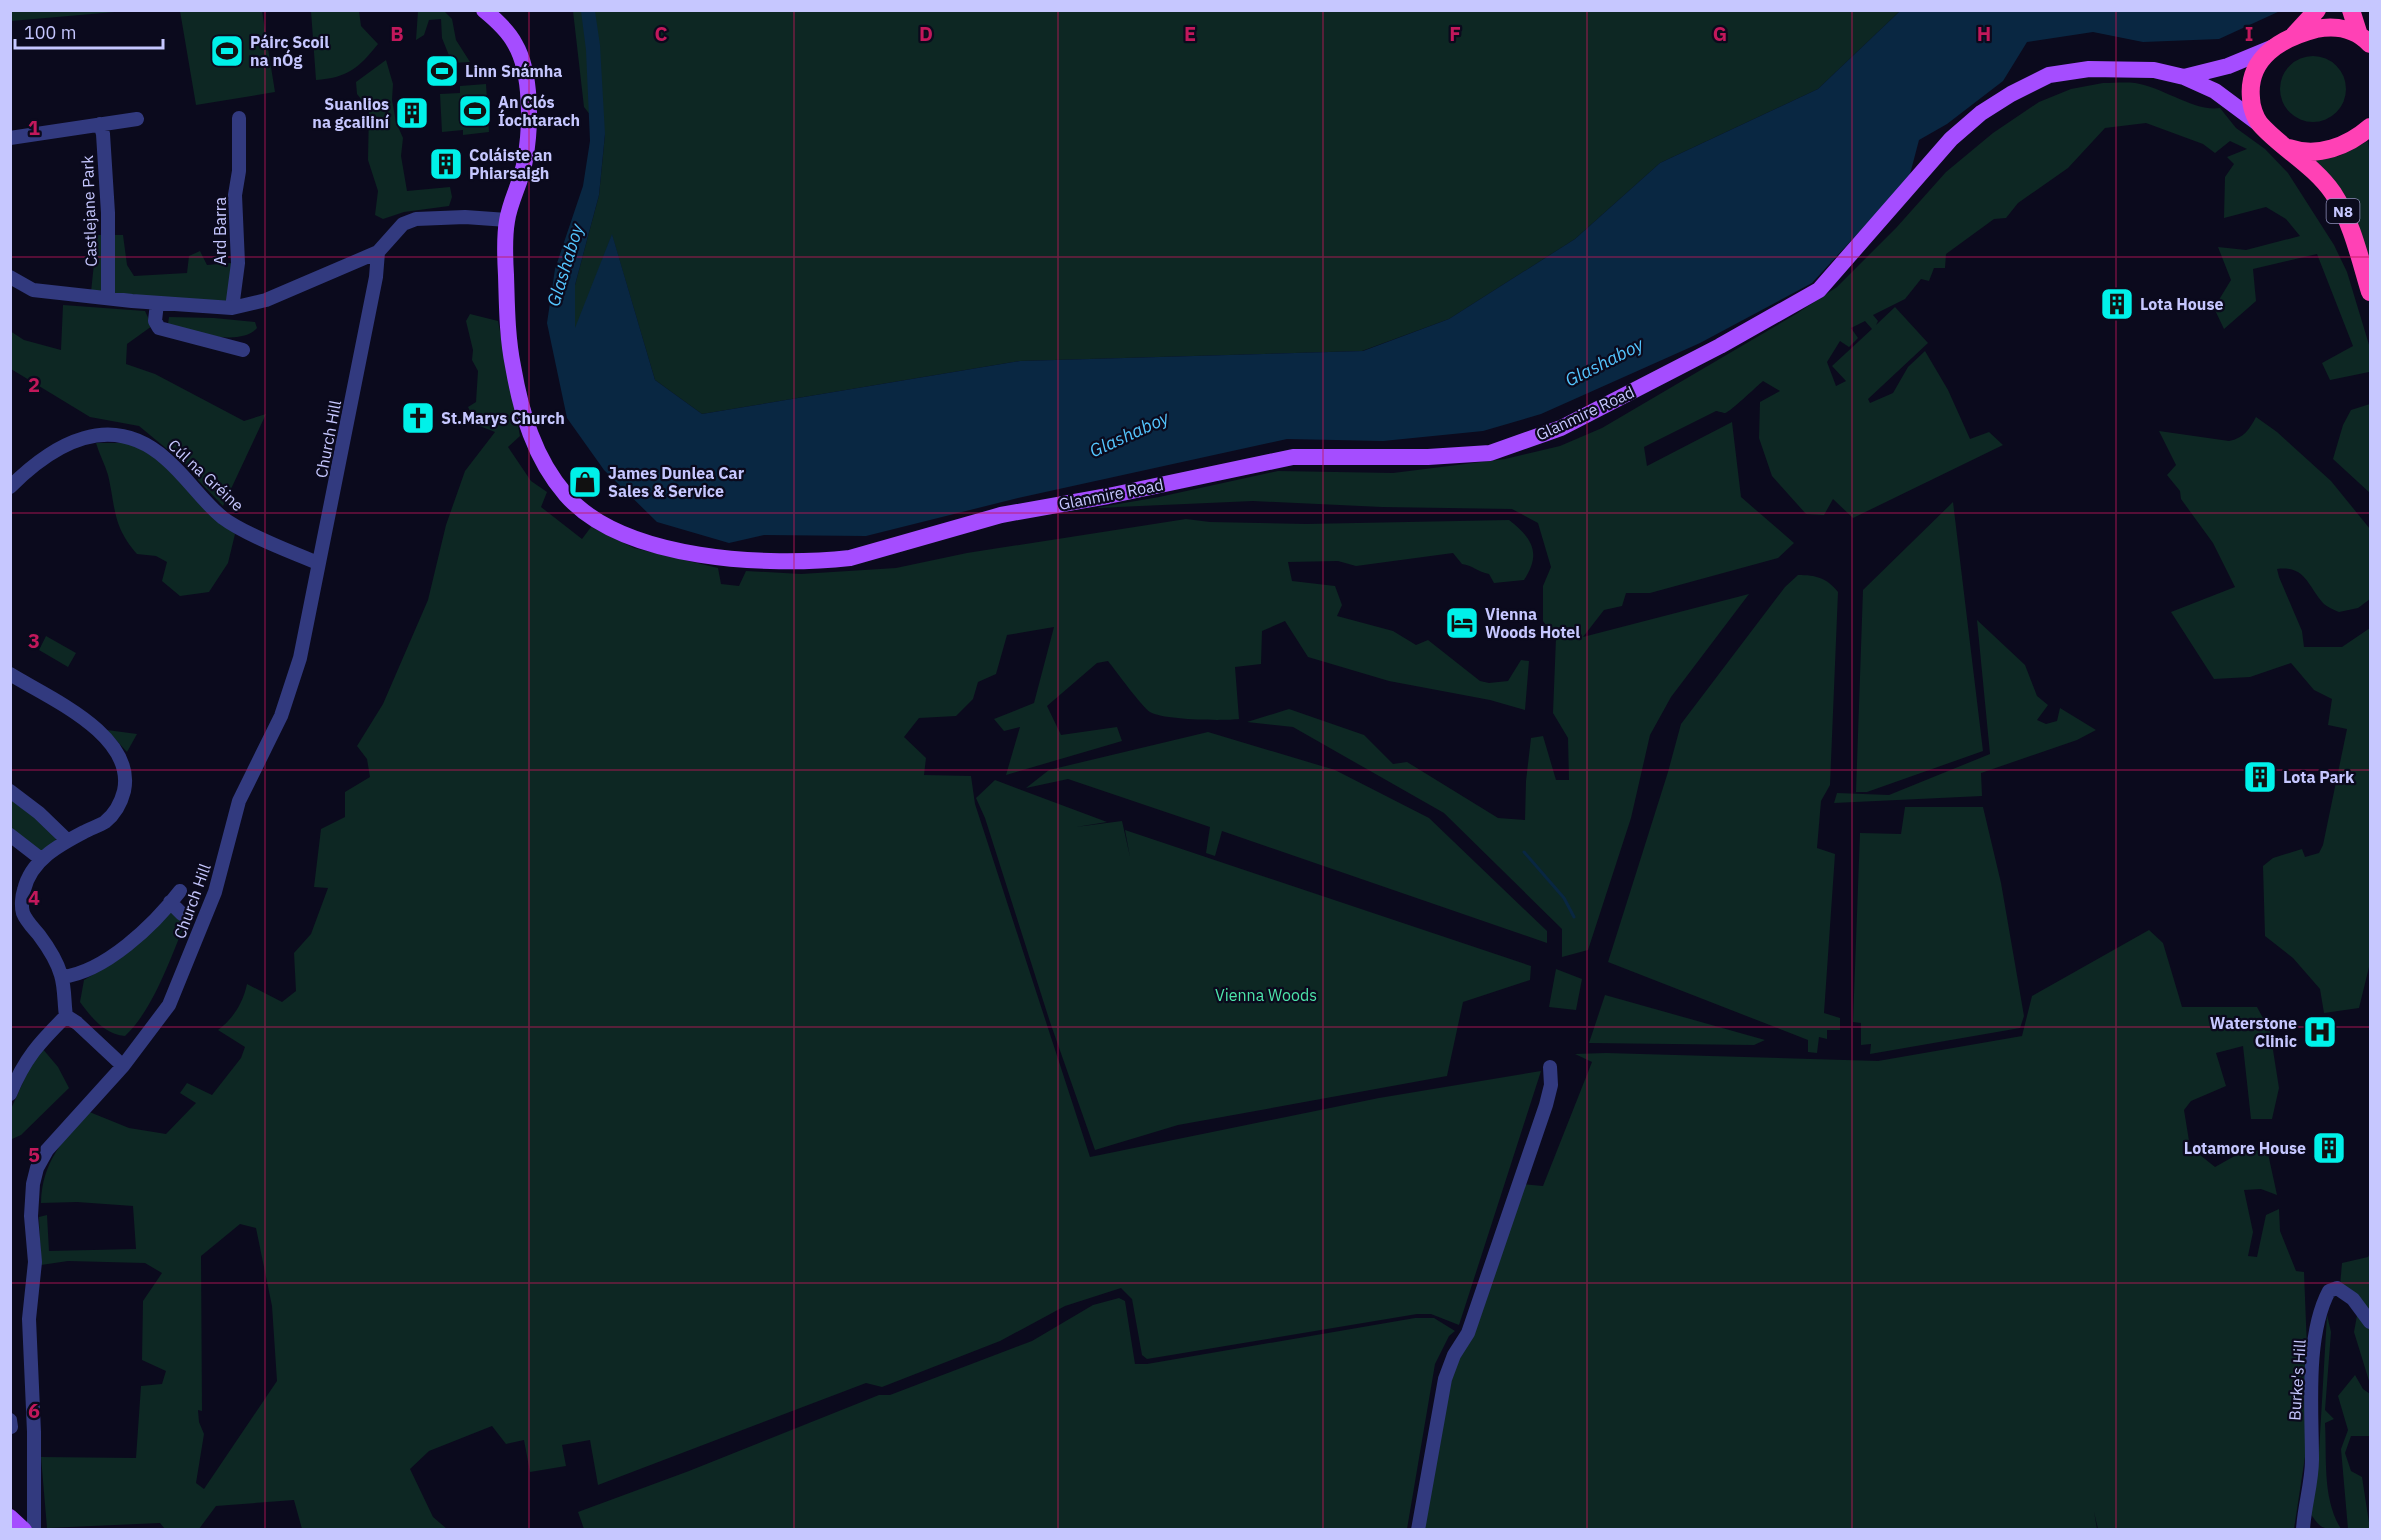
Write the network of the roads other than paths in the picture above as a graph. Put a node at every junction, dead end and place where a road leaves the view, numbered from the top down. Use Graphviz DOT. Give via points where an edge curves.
graph roads {
  1 [pos="484,10"];
  2 [pos="2317,10"];
  3 [pos="2351,10"];
  4 [pos="2291,38"];
  5 [pos="2364,38"];
  6 [pos="2274,47"];
  7 [pos="2184,77"];
  8 [pos="239,118"];
  9 [pos="137,119"];
  10 [pos="2259,123"];
  11 [pos="100,124"];
  12 [pos="2370,127"];
  13 [pos="10,138"];
  14 [pos="2288,148"];
  15 [pos="507,220"];
  16 [pos="378,252"];
  17 [pos="10,277"];
  18 [pos="2370,292"];
  19 [pos="108,298"];
  20 [pos="157,303"];
  21 [pos="232,308"];
  22 [pos="243,350"];
  23 [pos="10,487"];
  24 [pos="318,563"];
  25 [pos="10,674"];
  26 [pos="10,791"];
  27 [pos="10,835"];
  28 [pos="68,841"];
  29 [pos="41,859"];
  30 [pos="180,891"];
  31 [pos="170,902"];
  32 [pos="17,913"];
  33 [pos="182,914"];
  34 [pos="62,977"];
  35 [pos="66,1016"];
  36 [pos="123,1066"];
  37 [pos="1551,1067"];
  38 [pos="10,1094"];
  39 [pos="2370,1322"];
  40 [pos="10,1419"];
  41 [pos="11,1427"];
  42 [pos="10,1517"];
  43 [pos="24,1530"];
  44 [pos="34,1530"];
  45 [pos="1418,1530"];
  46 [pos="2302,1530"];
  1 -- 15 [label="main road, Glanmire Road" via="514,42 527,83 529,126 525,161"];
  2 -- 4 [label="highway"];
  3 -- 5 [label="highway"];
  4 -- 5 [label="highway" via="2330,27"];
  4 -- 6 [label="highway"];
  6 -- 7 [label="main road" via="2228,66"];
  6 -- 10 [label="highway" via="2255,67 2250,86 2251,104"];
  7 -- 10 [label="main road, Glanmire Road" via="2224,96"];
  7 -- 15 [label="main road, Glanmire Road" via="2154,70 2089,69 2049,75 2011,94 1951,139 1819,290 1561,428 1490,453 1293,457 1000,515 850,558 761,561 695,553 632,538 580,509 549,471 530,436 517,386 508,339"];
  8 -- 21 [label="street, Ard Barra" via="235,195 238,263"];
  9 -- 11 [label="street"];
  10 -- 14 [label="highway, N8"];
  11 -- 13 [label="street"];
  11 -- 19 [label="street, Castlejane Park" via="108,213"];
  12 -- 14 [label="highway" via="2354,139 2327,150 2302,153"];
  14 -- 18 [label="highway, N8" via="2332,191 2343,210"];
  15 -- 16 [label="street" via="416,219 403,224"];
  16 -- 21 [label="street" via="266,300"];
  16 -- 24 [label="street, Church Hill"];
  17 -- 19 [label="street" via="33,290"];
  19 -- 20 [label="street"];
  20 -- 21 [label="street"];
  20 -- 22 [label="street" via="155,321 159,328"];
  23 -- 24 [label="street, Cúl na Gréine" via="65,443 87,436 117,435 167,459 226,520"];
  24 -- 36 [label="street, Church Hill" via="292,686 239,801 215,892 169,1005"];
  25 -- 28 [label="street" via="93,726 116,750 124,768 122,800 112,815"];
  26 -- 28 [label="street"];
  27 -- 29 [label="street"];
  28 -- 29 [label="street"];
  29 -- 32 [label="street" via="31,872"];
  30 -- 31 [label="street"];
  31 -- 33 [label="street"];
  31 -- 34 [label="street" via="108,959 82,974"];
  32 -- 34 [label="street" via="54,958"];
  34 -- 35 [label="street"];
  35 -- 36 [label="street"];
  35 -- 38 [label="street" via="36,1046"];
  36 -- 44 [label="street, Church Hill" via="47,1150 33,1184 35,1262 29,1318"];
  37 -- 45 [label="street" via="1546,1105 1468,1334 1445,1379"];
  39 -- 46 [label="street, Burke's Hill" via="2350,1295 2337,1288 2329,1290 2319,1317 2311,1374 2312,1462"];
  40 -- 41 [label="street"];
  42 -- 43 [label="main road"];
}
